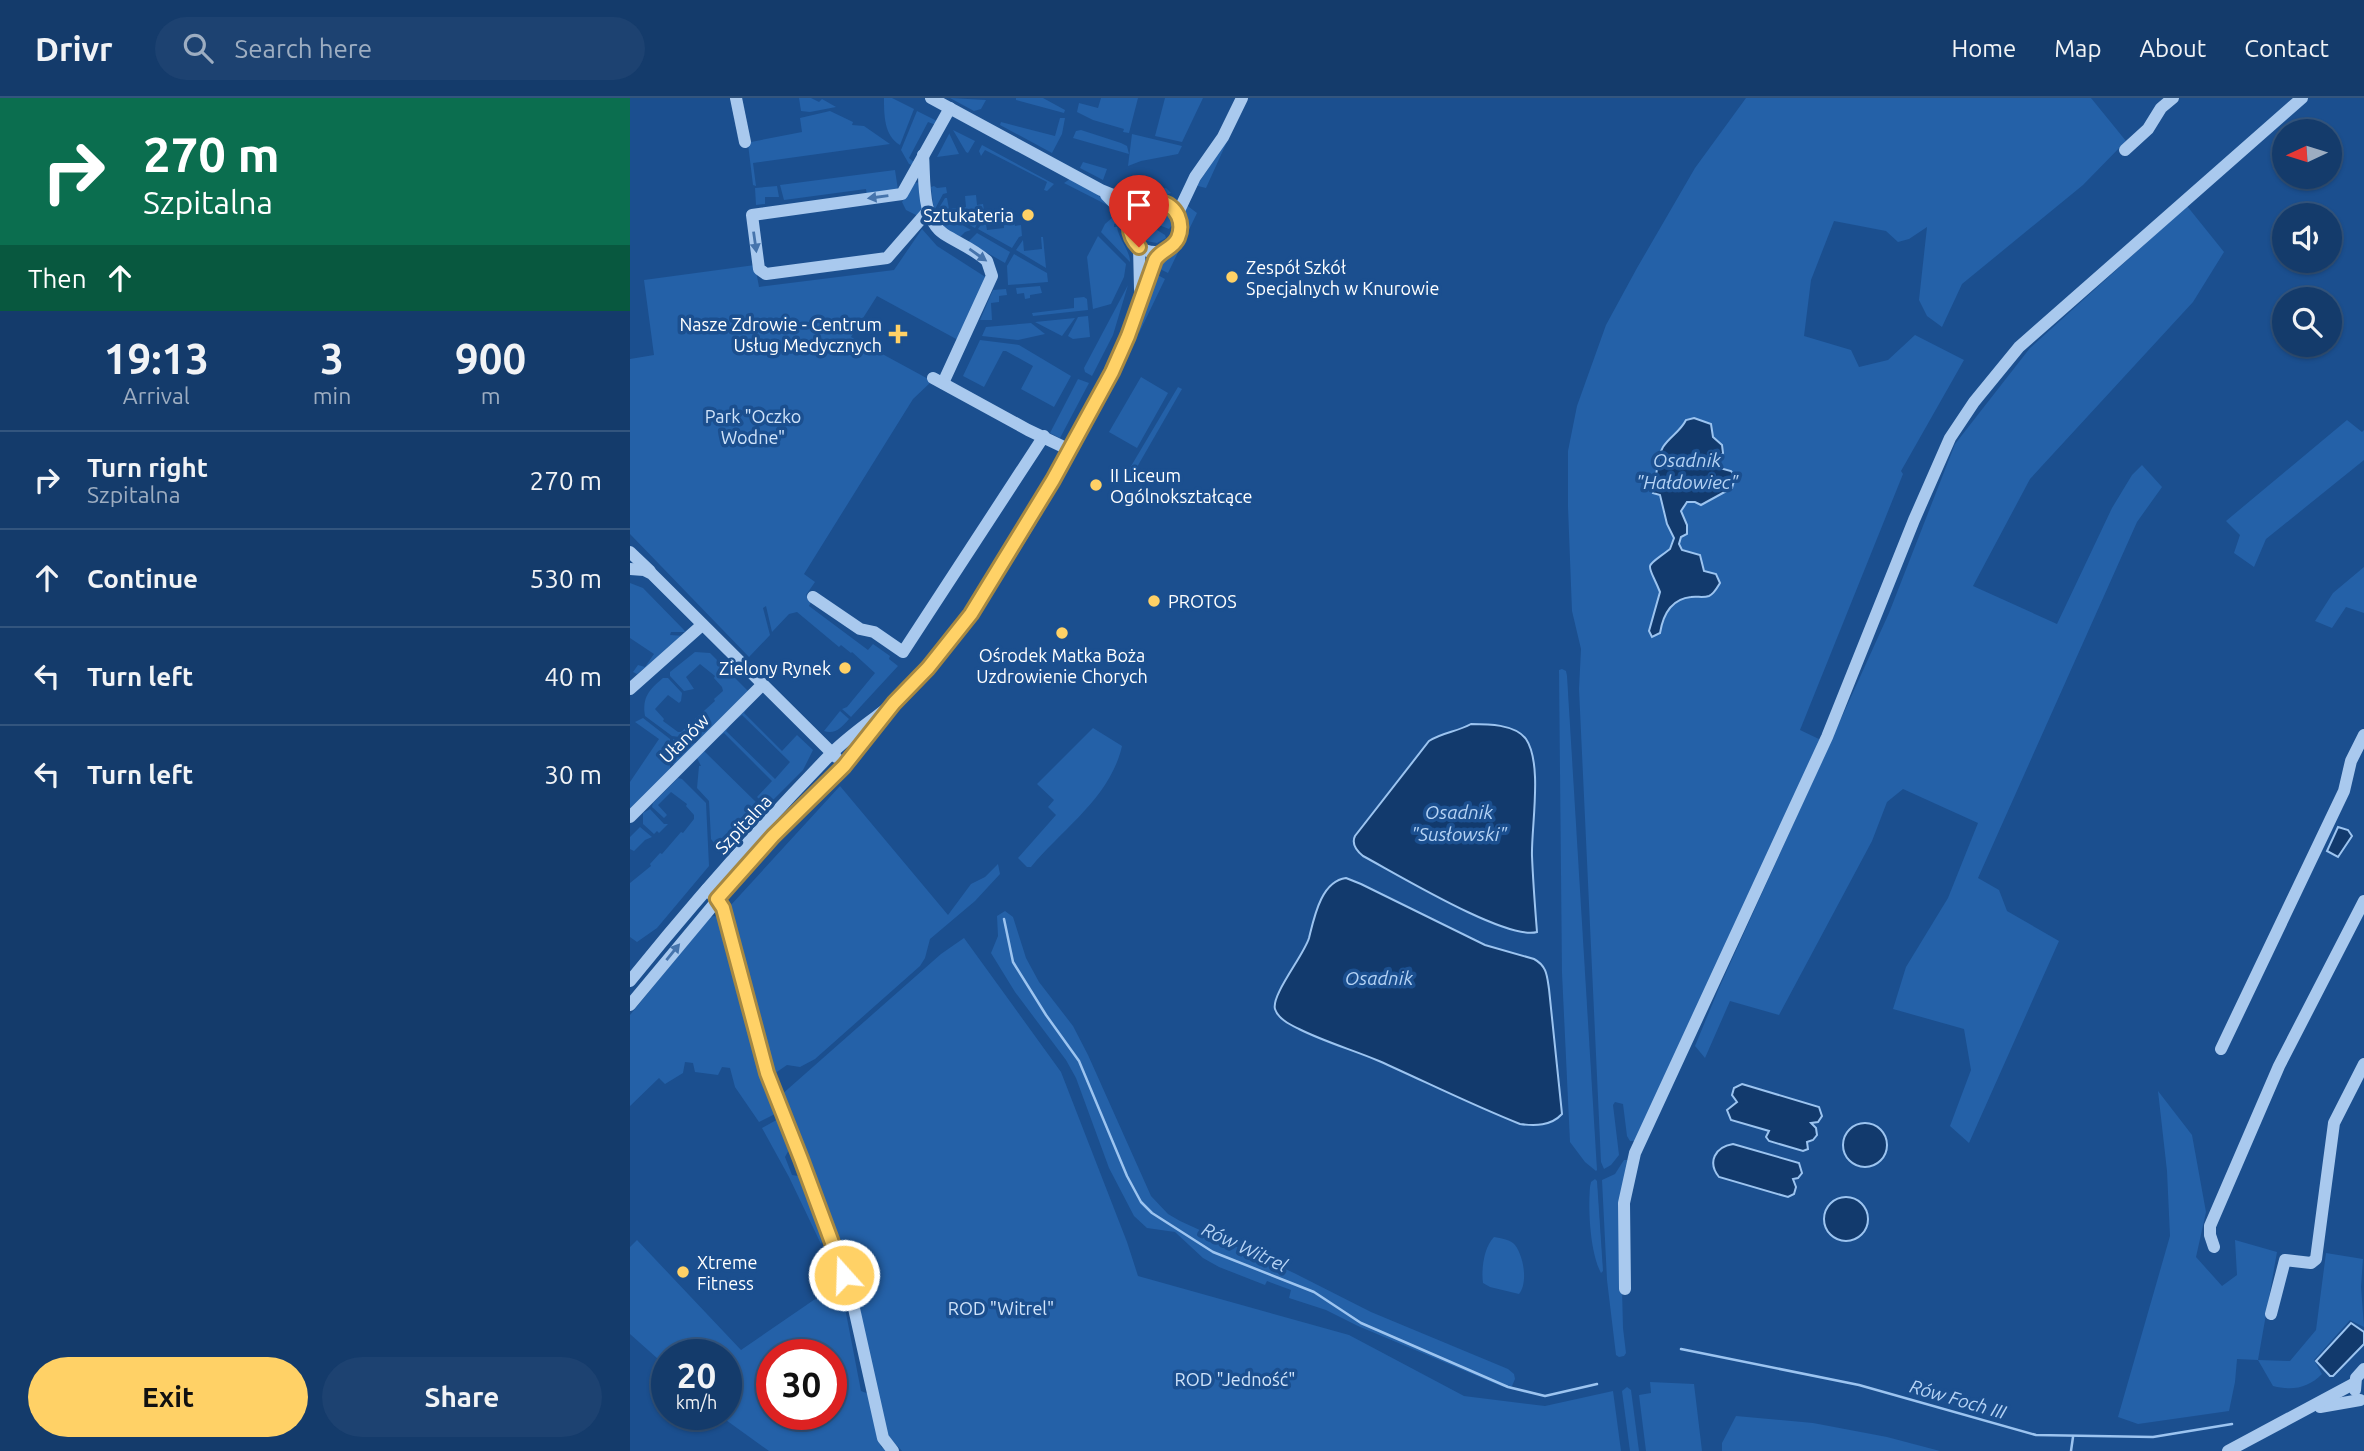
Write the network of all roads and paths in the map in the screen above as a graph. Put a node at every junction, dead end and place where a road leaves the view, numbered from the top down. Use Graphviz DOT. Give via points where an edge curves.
graph roads {
  1 [pos="736,98"];
  2 [pos="931,98"];
  3 [pos="1242,98"];
  4 [pos="2173,98"];
  5 [pos="2302,98"];
  6 [pos="950,108"];
  7 [pos="745,142"];
  8 [pos="2125,150"];
  9 [pos="923,154"];
  10 [pos="1195,177"];
  11 [pos="1101,190"];
  12 [pos="1161,203"];
  13 [pos="1145,204"];
  14 [pos="928,211"];
  15 [pos="1177,215"];
  16 [pos="1130,226"];
  17 [pos="1139,247"];
  18 [pos="1160,252"];
  19 [pos="1141,296"];
  20 [pos="1044,436"];
  21 [pos="1070,450"];
  22 [pos="630,552"];
  23 [pos="630,569"];
  24 [pos="652,574"];
  25 [pos="813,597"];
  26 [pos="702,625"];
  27 [pos="763,684"];
  28 [pos="630,689"];
  29 [pos="894,703"];
  30 [pos="2364,735"];
  31 [pos="832,752"];
  32 [pos="844,766"];
  33 [pos="630,817"];
  34 [pos="707,889"];
  35 [pos="717,899"];
  36 [pos="2364,901"];
  37 [pos="630,981"];
  38 [pos="630,1005"];
  39 [pos="2221,1049"];
  40 [pos="2364,1064"];
  41 [pos="2214,1247"];
  42 [pos="1625,1289"];
  43 [pos="2271,1314"];
  44 [pos="2364,1369"];
  45 [pos="2355,1383"];
  46 [pos="2362,1402"];
  47 [pos="2309,1409"];
  48 [pos="893,1451"];
  49 [pos="2228,1451"];
  1 -- 7 [label="street"];
  2 -- 6 [label="street"];
  3 -- 10 [label="street" via="1223,137"];
  4 -- 8 [label="street"];
  5 -- 42 [label="street" via="2019,347 1950,438 1827,737 1636,1153 1623,1203"];
  6 -- 9 [label="street"];
  6 -- 11 [label="street"];
  9 -- 14 [label="street"];
  9 -- 14 [label="street, one-way" via="901,194 752,215 759,269 766,274 887,258"];
  10 -- 12 [label="street"];
  10 -- 15 [label="street"];
  11 -- 13 [label="street" via="1133,204"];
  11 -- 16 [label="street"];
  12 -- 13 [label="street"];
  12 -- 15 [label="street"];
  13 -- 16 [label="street"];
  14 -- 20 [label="street, one-way" via="938,230 987,261 992,276 938,380"];
  15 -- 18 [label="street" via="1179,236"];
  16 -- 17 [label="street"];
  17 -- 18 [label="street"];
  17 -- 19 [label="street, Szpitalna"];
  18 -- 19 [label="street, Szpitalna"];
  19 -- 21 [label="street, Szpitalna" via="1120,354"];
  20 -- 21 [label="street"];
  20 -- 25 [label="street" via="903,652"];
  21 -- 29 [label="street, Szpitalna" via="971,614"];
  22 -- 24 [label="street"];
  23 -- 24 [label="street"];
  24 -- 26 [label="street"];
  26 -- 27 [label="street"];
  26 -- 28 [label="street"];
  27 -- 31 [label="street"];
  27 -- 33 [label="street, Ułanów"];
  29 -- 31 [label="street, Szpitalna"];
  29 -- 32 [label="street, Szpitalna"];
  30 -- 39 [label="street" via="2344,791"];
  31 -- 32 [label="street"];
  31 -- 34 [label="street, Szpitalna"];
  32 -- 35 [label="street, Szpitalna"];
  34 -- 35 [label="street"];
  34 -- 37 [label="street, Szpitalna"];
  38 -- 35 [label="street, Szpitalna, one-way"];
  35 -- 48 [label="street" via="767,1073 851,1295 883,1438"];
  36 -- 41 [label="street" via="2241,1150 2210,1226"];
  40 -- 43 [label="street" via="2334,1123 2316,1259 2311,1263 2285,1259"];
  44 -- 45 [label="street"];
  45 -- 46 [label="street"];
  45 -- 47 [label="street"];
  46 -- 47 [label="street"];
  47 -- 49 [label="street"];
}
